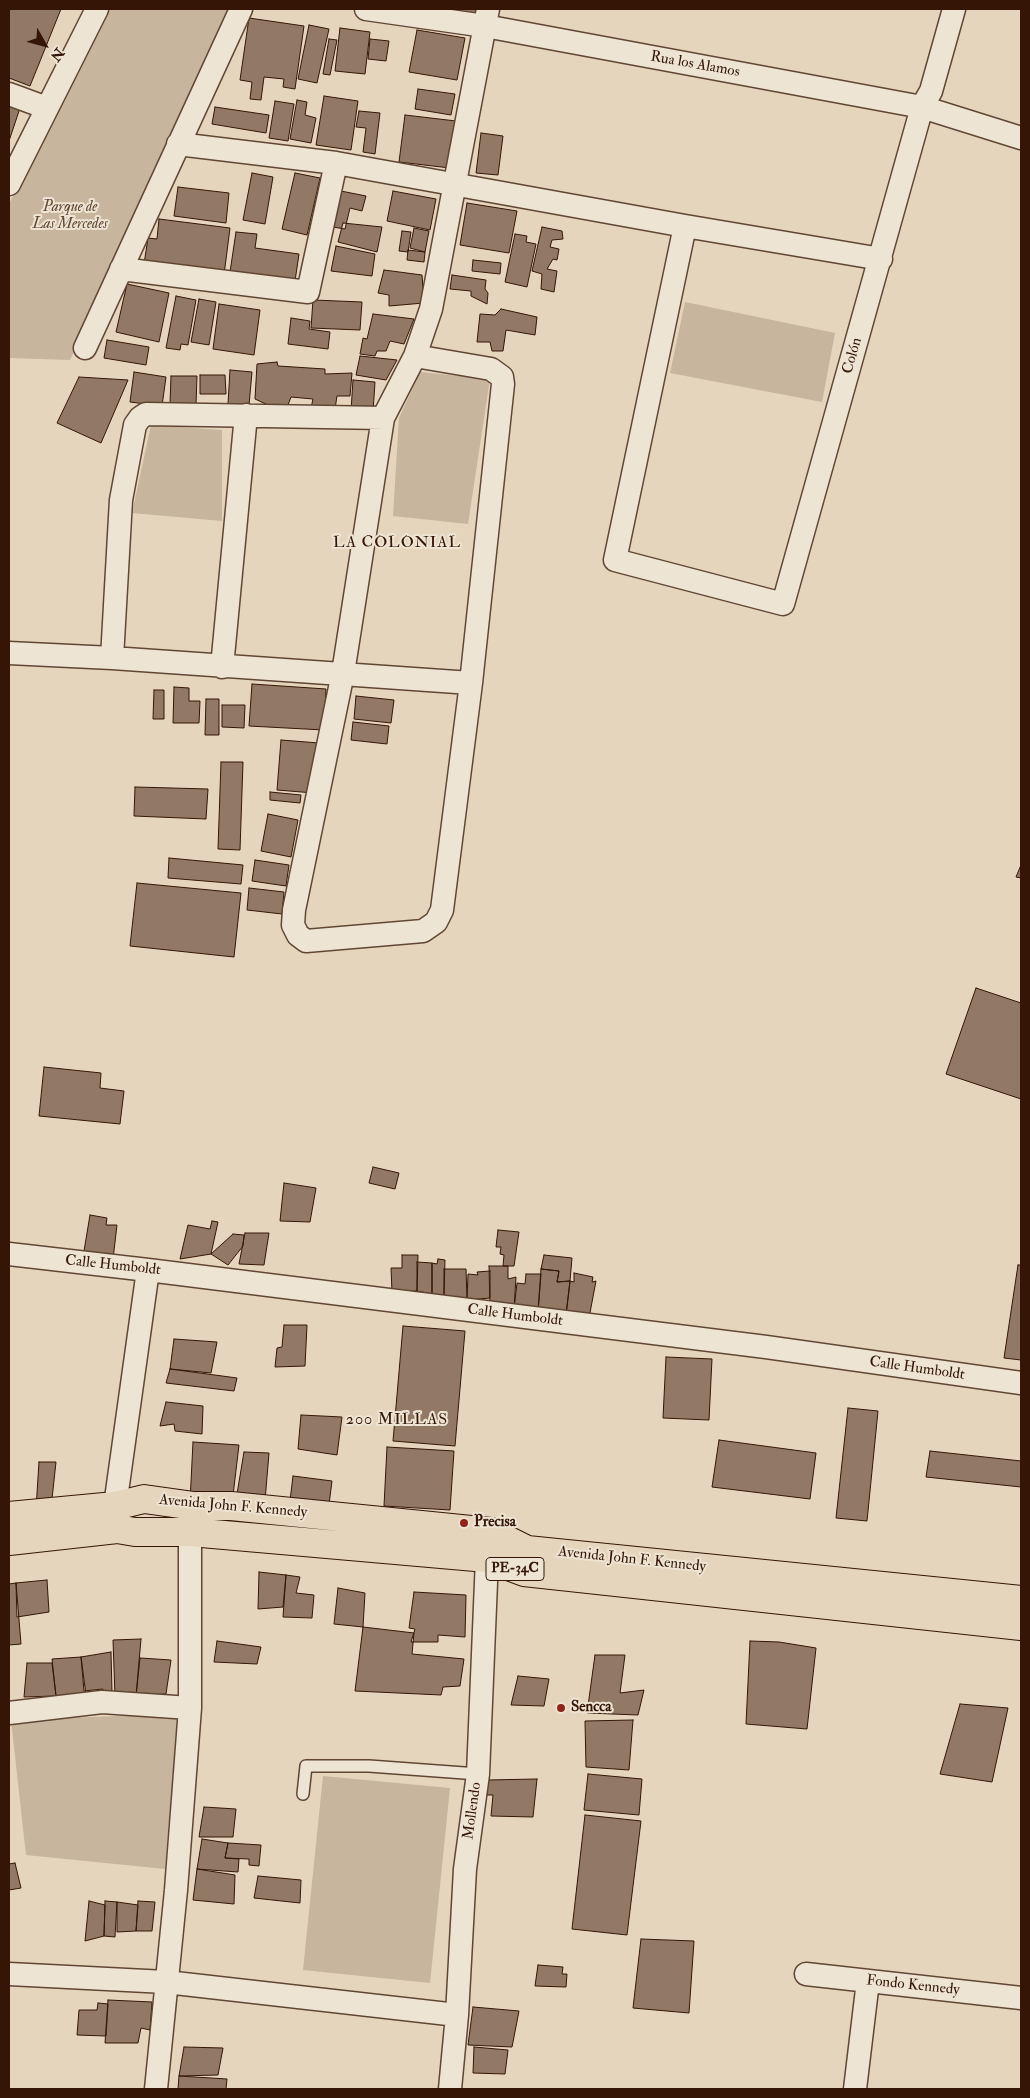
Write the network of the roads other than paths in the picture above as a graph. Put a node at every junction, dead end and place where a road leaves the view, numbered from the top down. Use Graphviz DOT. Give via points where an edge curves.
graph roads {
  1 [pos="97,9"];
  2 [pos="241,9"];
  3 [pos="366,9"];
  4 [pos="954,9"];
  5 [pos="487,18"];
  6 [pos="9,94"];
  7 [pos="922,107"];
  8 [pos="47,108"];
  9 [pos="1021,138"];
  10 [pos="178,144"];
  11 [pos="336,163"];
  12 [pos="455,183"];
  13 [pos="9,184"];
  14 [pos="686,226"];
  15 [pos="881,259"];
  16 [pos="121,269"];
  17 [pos="85,348"];
  18 [pos="414,356"];
  19 [pos="246,415"];
  20 [pos="383,418"];
  21 [pos="9,652"];
  22 [pos="112,658"];
  23 [pos="222,667"];
  24 [pos="343,673"];
  25 [pos="471,682"];
  26 [pos="9,1254"];
  27 [pos="148,1270"];
  28 [pos="1021,1383"];
  29 [pos="9,1516"];
  30 [pos="116,1518"];
  31 [pos="192,1519"];
  32 [pos="491,1532"];
  33 [pos="9,1541"];
  34 [pos="487,1558"];
  35 [pos="637,1572"];
  36 [pos="1021,1600"];
  37 [pos="910,1601"];
  38 [pos="1021,1626"];
  39 [pos="190,1708"];
  40 [pos="9,1713"];
  41 [pos="478,1774"];
  42 [pos="303,1794"];
  43 [pos="9,1974"];
  44 [pos="806,1974"];
  45 [pos="868,1981"];
  46 [pos="166,1982"];
  47 [pos="1021,1998"];
  48 [pos="457,2015"];
  49 [pos="156,2089"];
  50 [pos="450,2089"];
  51 [pos="855,2089"];
  1 -- 8 [label="street"];
  2 -- 10 [label="street"];
  3 -- 5 [label="street, Rua los Alamos"];
  4 -- 7 [label="street, Colón" via="931,91"];
  5 -- 7 [label="street, Rua los Alamos"];
  5 -- 12 [label="street"];
  6 -- 8 [label="street"];
  7 -- 9 [label="street, Rua los Alamos"];
  7 -- 15 [label="street, Colón"];
  8 -- 13 [label="street"];
  10 -- 11 [label="street"];
  10 -- 16 [label="street"];
  11 -- 12 [label="street"];
  11 -- 16 [label="street" via="308,292"];
  12 -- 14 [label="street"];
  12 -- 18 [label="street" via="431,309"];
  14 -- 15 [label="street"];
  14 -- 15 [label="street, Colón" via="615,560 783,604"];
  16 -- 17 [label="street"];
  18 -- 20 [label="street"];
  18 -- 25 [label="street" via="491,369 502,377"];
  19 -- 20 [label="street"];
  19 -- 22 [label="street" via="146,414 135,425 121,500"];
  19 -- 23 [label="street"];
  20 -- 24 [label="street"];
  21 -- 22 [label="street"];
  22 -- 23 [label="street"];
  23 -- 24 [label="street"];
  24 -- 25 [label="street"];
  24 -- 25 [label="street" via="294,910 293,925 306,941 423,930 436,922 442,910"];
  26 -- 27 [label="street, Calle Humboldt"];
  27 -- 28 [label="street, Calle Humboldt"];
  27 -- 30 [label="street"];
  29 -- 30 [label="main road, Avenida John F. Kennedy / PE-34C"];
  30 -- 31 [label="main road, Avenida John F. Kennedy / PE-34C" via="135,1532"];
  30 -- 33 [label="main road, Avenida John F. Kennedy / PE-34C"];
  31 -- 32 [label="main road, Avenida John F. Kennedy / PE-34C" via="231,1506"];
  31 -- 34 [label="main road, Avenida John F. Kennedy / PE-34C"];
  31 -- 39 [label="street"];
  32 -- 34 [label="street, Mollendo"];
  32 -- 35 [label="main road, Avenida John F. Kennedy / PE-34C" via="527,1550"];
  34 -- 35 [label="main road, Avenida John F. Kennedy / PE-34C" via="524,1572"];
  34 -- 41 [label="street, Mollendo"];
  35 -- 37 [label="main road, Avenida John F. Kennedy / PE-34C"];
  36 -- 37 [label="main road, Avenida John F. Kennedy / PE-34C"];
  37 -- 38 [label="main road, Avenida John F. Kennedy / PE-34C"];
  39 -- 40 [label="street" via="102,1702"];
  39 -- 46 [label="street"];
  41 -- 42 [label="lane" via="369,1766 306,1766"];
  41 -- 48 [label="street, Mollendo" via="465,1869"];
  43 -- 46 [label="street"];
  44 -- 45 [label="street, Fondo Kennedy"];
  45 -- 47 [label="street, Fondo Kennedy"];
  45 -- 51 [label="street"];
  46 -- 48 [label="street"];
  46 -- 49 [label="street"];
  48 -- 50 [label="street, Mollendo"];
}
